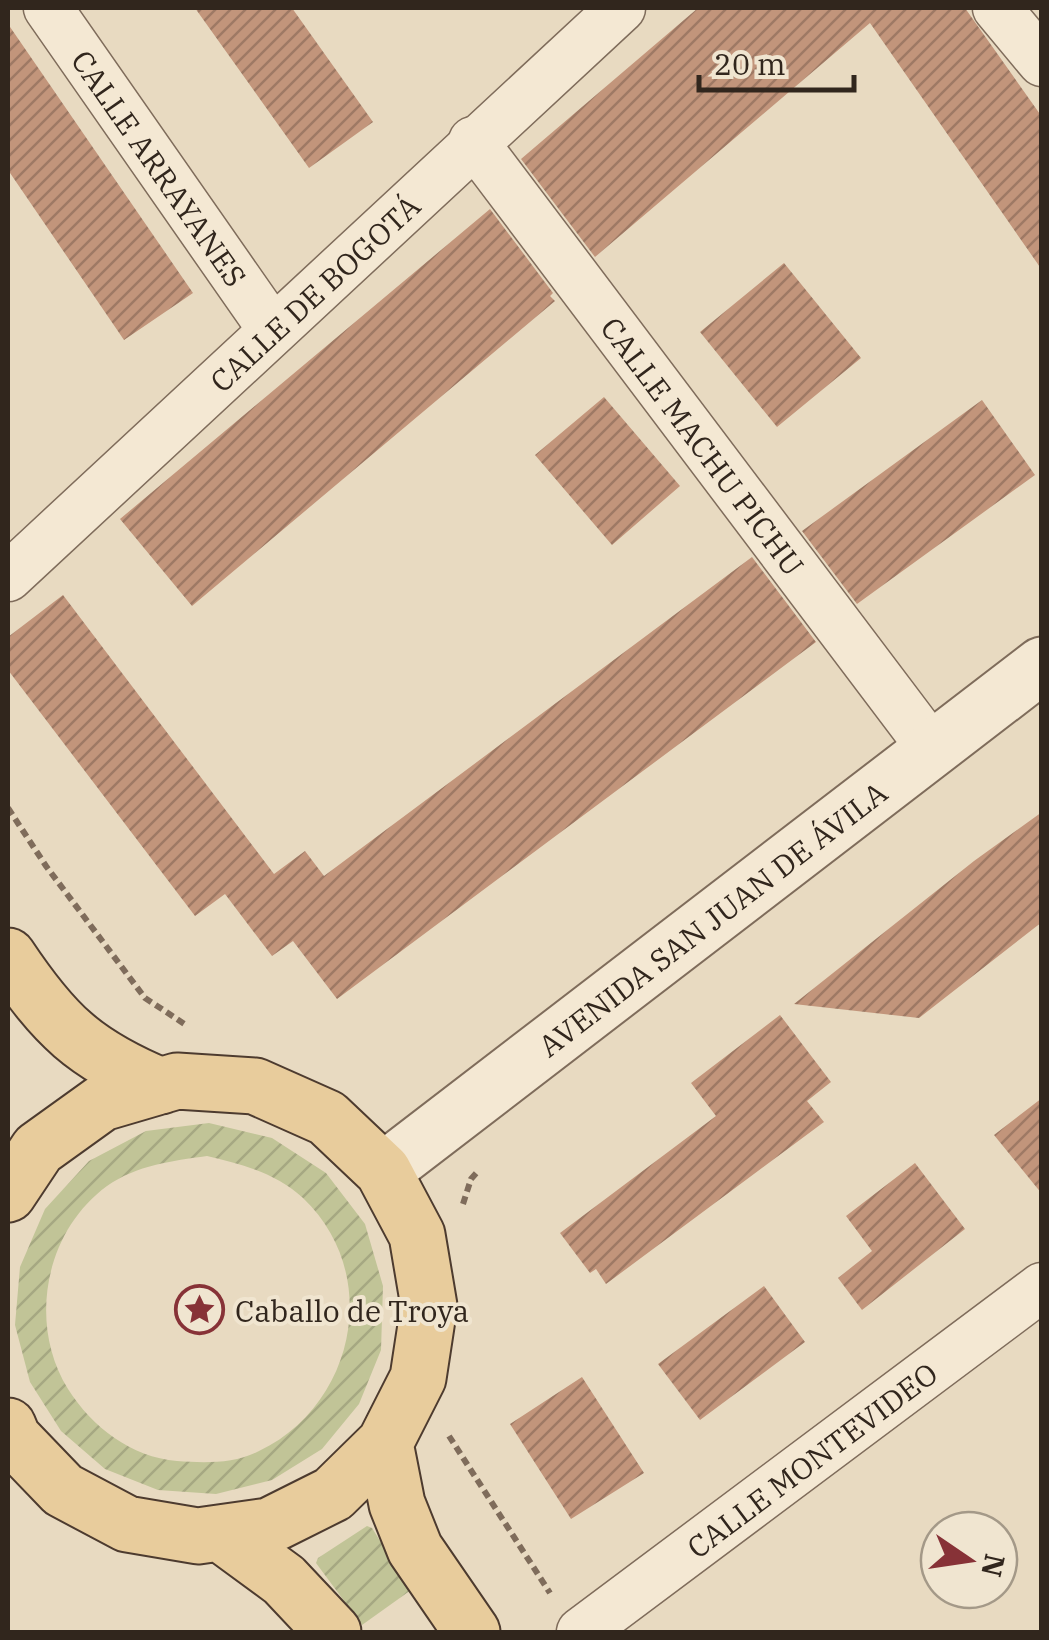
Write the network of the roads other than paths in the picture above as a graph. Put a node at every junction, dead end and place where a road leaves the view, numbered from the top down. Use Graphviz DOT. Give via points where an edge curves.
graph roads {
  1 [pos="48,8"];
  2 [pos="997,8"];
  3 [pos="614,10"];
  4 [pos="1042,62"];
  5 [pos="473,141"];
  6 [pos="272,330"];
  7 [pos="8,577"];
  8 [pos="1042,665"];
  9 [pos="932,750"];
  10 [pos="8,956"];
  11 [pos="161,1086"];
  12 [pos="383,1171"];
  13 [pos="8,1194"];
  14 [pos="1042,1287"];
  15 [pos="9,1435"];
  16 [pos="385,1443"];
  17 [pos="220,1533"];
  18 [pos="567,1615"];
  19 [pos="333,1632"];
  20 [pos="472,1632"];
  1 -- 6 [label="street, CALLE ARRAYANES"];
  2 -- 4 [label="street"];
  3 -- 5 [label="street, CALLE DE BOGOTÁ"];
  5 -- 6 [label="street, CALLE DE BOGOTÁ"];
  5 -- 9 [label="street, CALLE MACHU PICHU"];
  6 -- 7 [label="street, CALLE DE BOGOTÁ"];
  8 -- 9 [label="street, AVENIDA SAN JUAN DE ÁVILA"];
  9 -- 12 [label="street, AVENIDA SAN JUAN DE ÁVILA"];
  10 -- 11 [label="main road" via="53,1019 88,1050"];
  11 -- 12 [label="main road" via="255,1086 326,1118"];
  11 -- 13 [label="main road" via="86,1114 38,1149"];
  12 -- 16 [label="main road" via="417,1235 429,1306 418,1378"];
  14 -- 18 [label="street, CALLE MONTEVIDEO"];
  15 -- 17 [label="main road" via="63,1490 127,1524 198,1536"];
  16 -- 17 [label="main road" via="334,1494 270,1526"];
  16 -- 20 [label="main road" via="415,1550"];
  17 -- 19 [label="main road" via="284,1580"];
}
